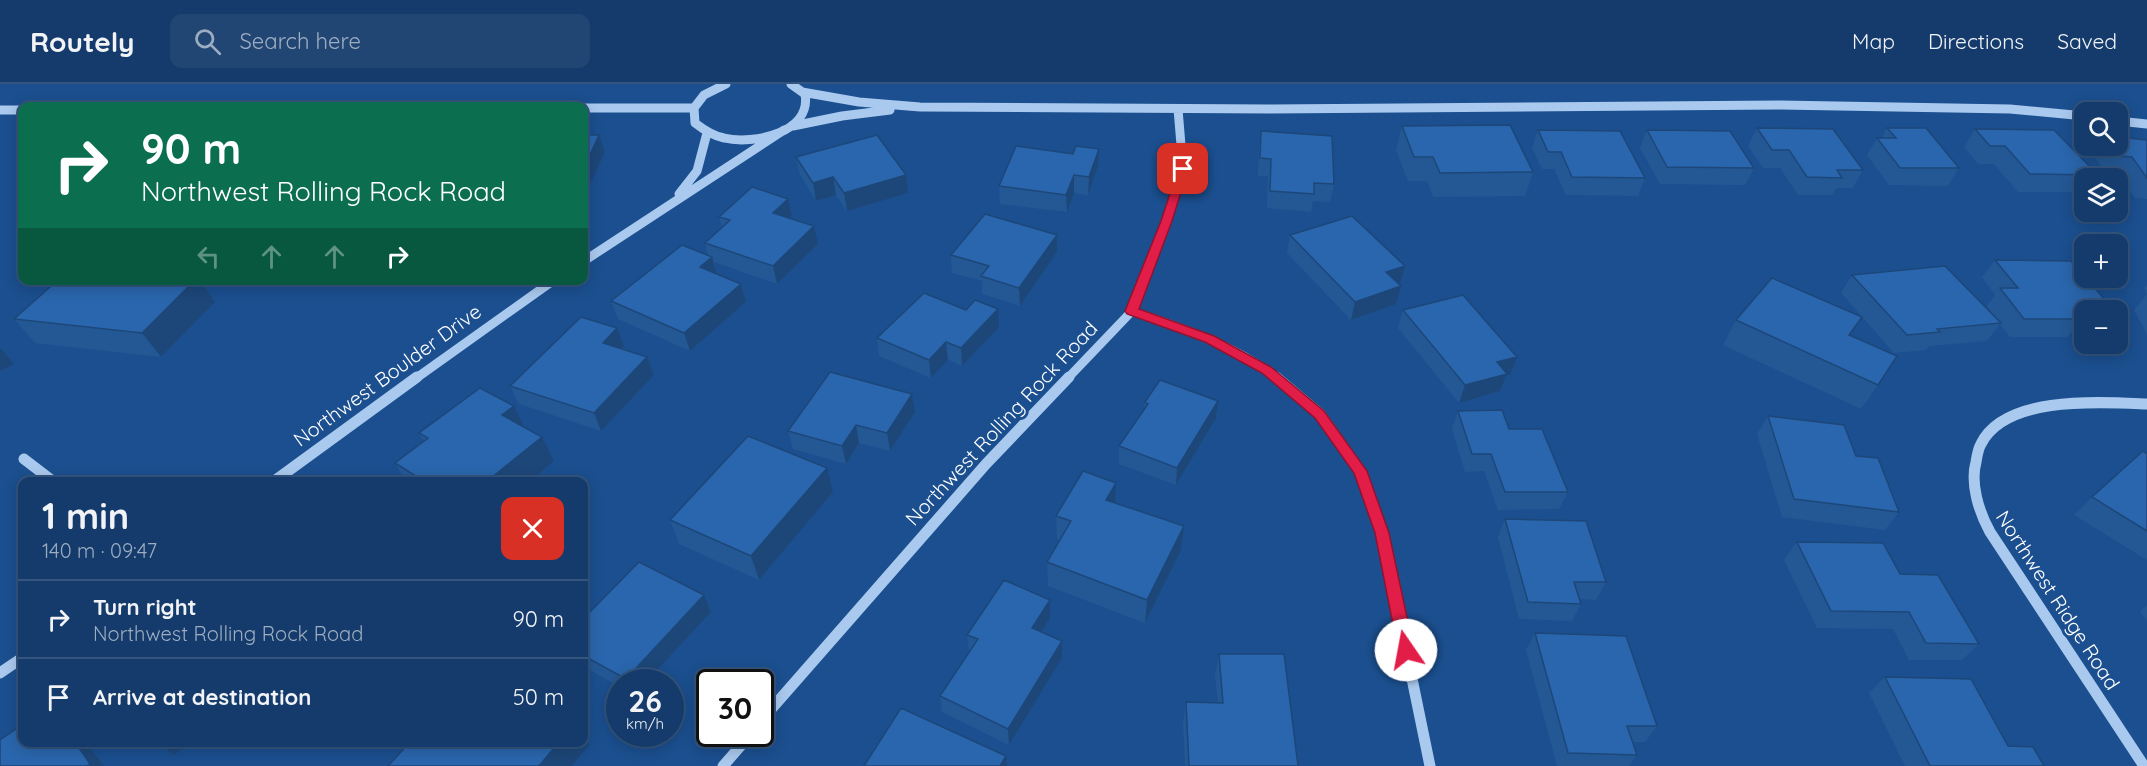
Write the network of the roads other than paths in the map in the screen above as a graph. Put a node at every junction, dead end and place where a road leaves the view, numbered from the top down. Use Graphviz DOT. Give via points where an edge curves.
graph roads {
  1 [pos="726,84"];
  2 [pos="790,84"];
  3 [pos="802,92"];
  4 [pos="920,107"];
  5 [pos="588,108"];
  6 [pos="694,108"];
  7 [pos="1178,109"];
  8 [pos="0,110"];
  9 [pos="18,110"];
  10 [pos="2074,115"];
  11 [pos="2128,121"];
  12 [pos="2147,124"];
  13 [pos="787,128"];
  14 [pos="707,134"];
  15 [pos="670,203"];
  16 [pos="588,258"];
  17 [pos="547,285"];
  18 [pos="1132,311"];
  19 [pos="2147,404"];
  20 [pos="24,459"];
  21 [pos="47,477"];
  22 [pos="280,477"];
  23 [pos="18,661"];
  24 [pos="0,673"];
  25 [pos="774,706"];
  26 [pos="740,747"];
  27 [pos="723,766"];
  28 [pos="1430,766"];
  29 [pos="2144,766"];
  1 -- 6 [label="street" via="705,95"];
  2 -- 3 [label="street"];
  3 -- 4 [label="street"];
  3 -- 13 [label="street" via="807,106 801,118"];
  4 -- 7 [label="street"];
  4 -- 13 [label="street" via="842,116"];
  5 -- 6 [label="street"];
  6 -- 14 [label="street" via="695,123"];
  7 -- 10 [label="street" via="1780,105 2010,109"];
  7 -- 18 [label="street, Northwest Rolling Rock Road" via="1183,169"];
  8 -- 9 [label="street"];
  11 -- 12 [label="street"];
  13 -- 14 [label="street" via="753,139 730,140"];
  13 -- 15 [label="street"];
  14 -- 15 [label="street" via="697,171"];
  15 -- 16 [label="street"];
  17 -- 22 [label="street, Northwest Boulder Drive"];
  18 -- 25 [label="street, Northwest Rolling Rock Road" via="986,464"];
  18 -- 28 [label="street" via="1210,339 1267,370 1320,414 1360,471 1382,533"];
  19 -- 29 [label="street, Northwest Ridge Road" via="2054,403 2019,412 1994,427 1978,449 1973,477 1979,510 1998,545"];
  20 -- 21 [label="street"];
  23 -- 24 [label="street"];
  26 -- 27 [label="street"];
}
